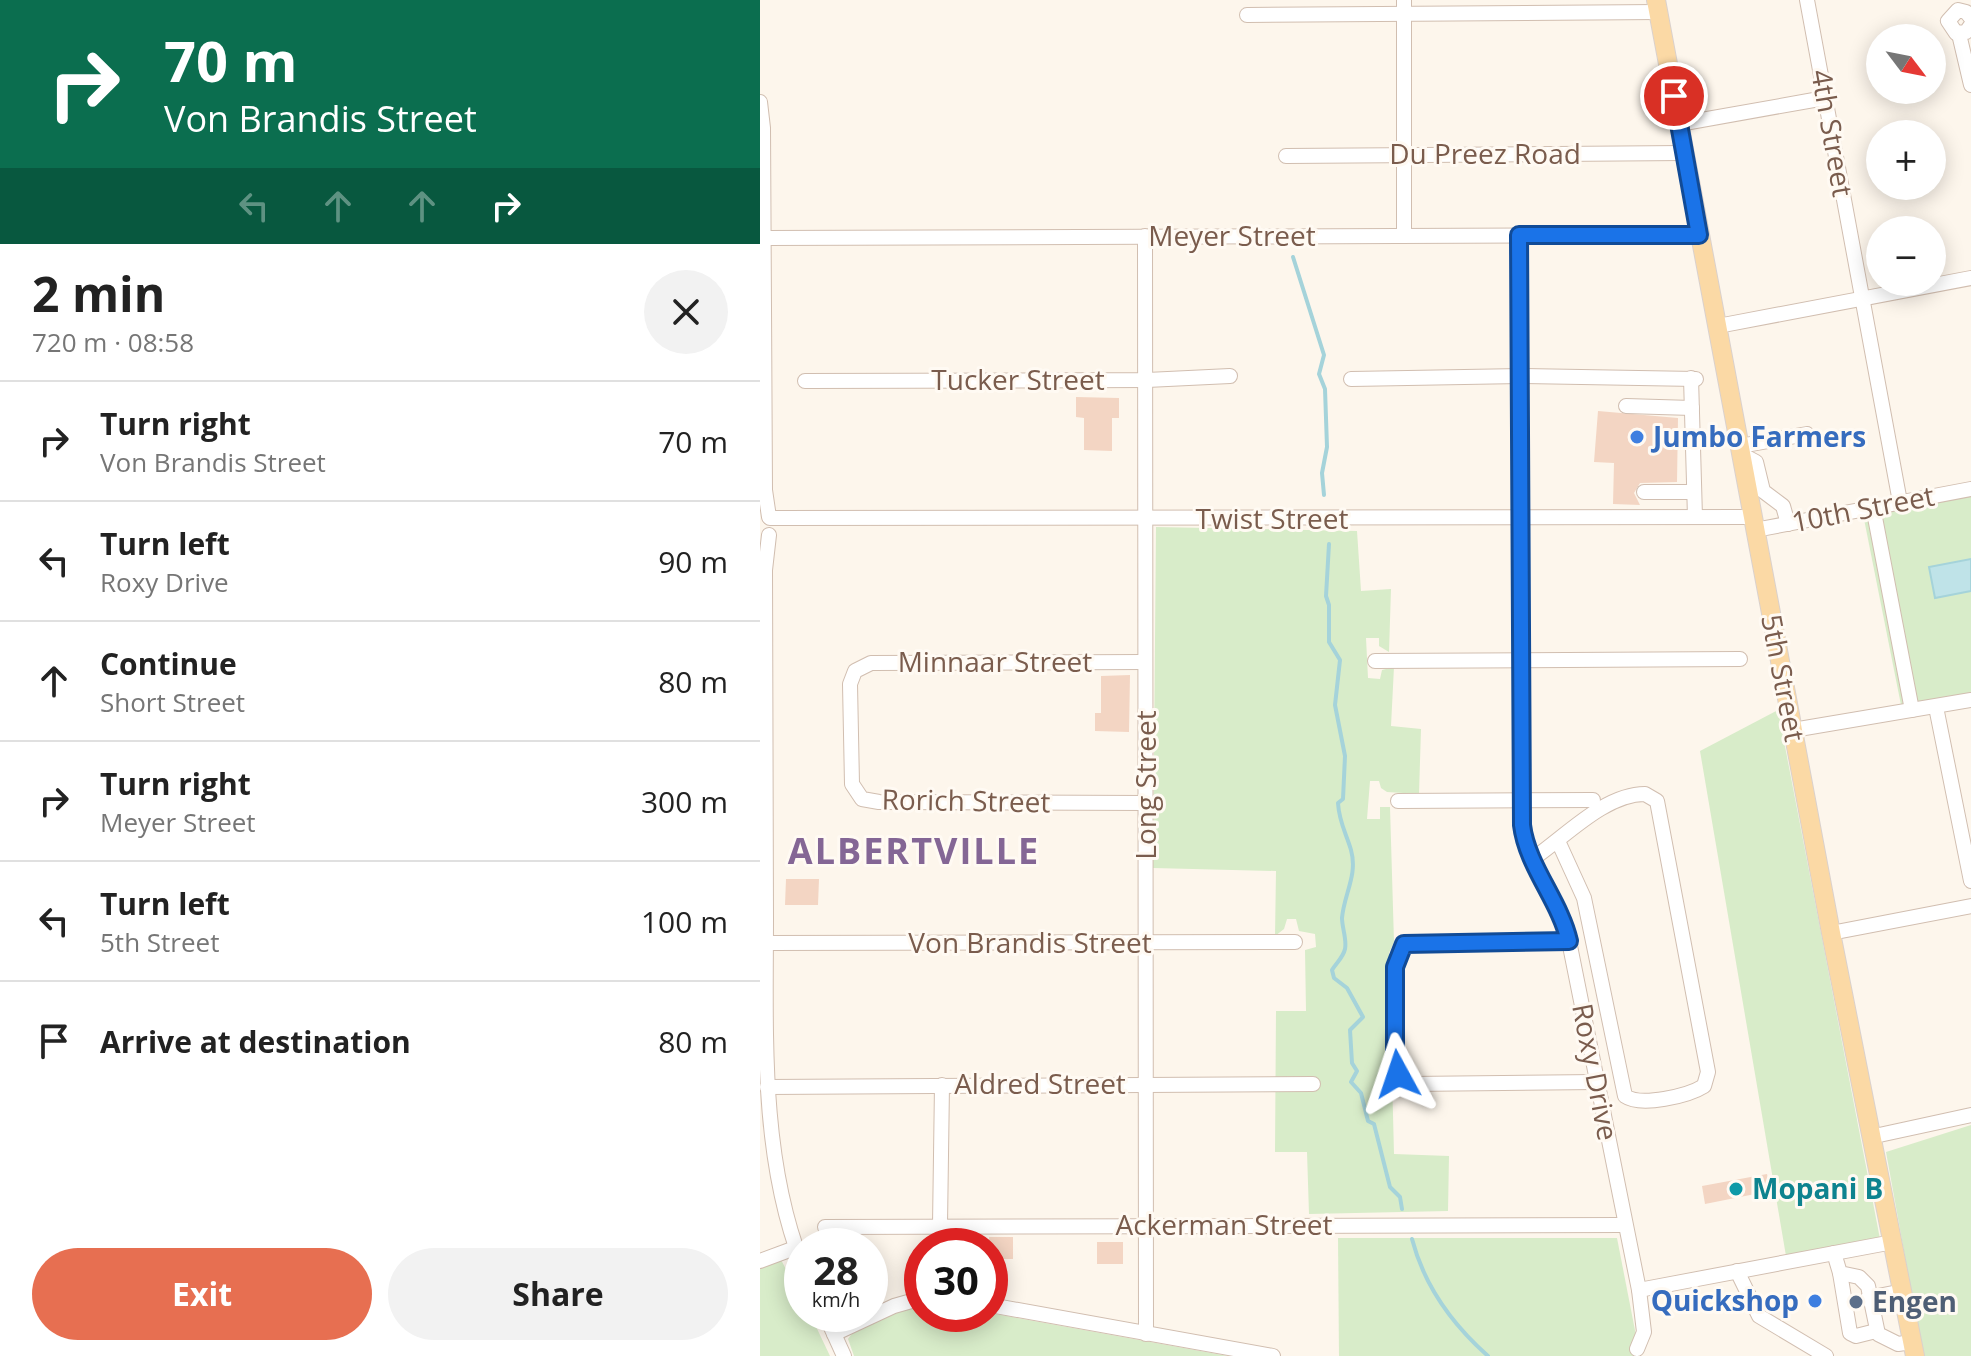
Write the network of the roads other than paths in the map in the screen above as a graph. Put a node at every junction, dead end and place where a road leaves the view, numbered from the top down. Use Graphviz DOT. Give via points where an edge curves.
graph roads {
  1 [pos="1807,0"];
  2 [pos="1404,6"];
  3 [pos="1658,6"];
  4 [pos="1961,8"];
  5 [pos="1247,15"];
  6 [pos="1965,29"];
  7 [pos="1969,68"];
  8 [pos="1971,85"];
  9 [pos="1825,98"];
  10 [pos="760,102"];
  11 [pos="1679,124"];
  12 [pos="1684,153"];
  13 [pos="1402,154"];
  14 [pos="1286,156"];
  15 [pos="1404,235"];
  16 [pos="1519,235"];
  17 [pos="1699,235"];
  18 [pos="1145,236"];
  19 [pos="765,238"];
  20 [pos="1971,278"];
  21 [pos="1862,297"];
  22 [pos="1718,326"];
  23 [pos="1230,376"];
  24 [pos="1521,376"];
  25 [pos="1351,379"];
  26 [pos="1147,380"];
  27 [pos="805,381"];
  28 [pos="1626,406"];
  29 [pos="1692,408"];
  30 [pos="1807,434"];
  31 [pos="1740,450"];
  32 [pos="1971,489"];
  33 [pos="1644,492"];
  34 [pos="1694,492"];
  35 [pos="1900,502"];
  36 [pos="1873,507"];
  37 [pos="1521,517"];
  38 [pos="1695,517"];
  39 [pos="1144,520"];
  40 [pos="1754,524"];
  41 [pos="1788,524"];
  42 [pos="765,525"];
  43 [pos="1522,659"];
  44 [pos="1740,659"];
  45 [pos="1375,661"];
  46 [pos="1145,662"];
  47 [pos="852,677"];
  48 [pos="1971,700"];
  49 [pos="1936,707"];
  50 [pos="1912,710"];
  51 [pos="1793,730"];
  52 [pos="1593,800"];
  53 [pos="1398,801"];
  54 [pos="1522,802"];
  55 [pos="1146,803"];
  56 [pos="1558,841"];
  57 [pos="1534,858"];
  58 [pos="1971,881"];
  59 [pos="1971,906"];
  60 [pos="1831,933"];
  61 [pos="1569,941"];
  62 [pos="1295,942"];
  63 [pos="766,943"];
  64 [pos="1146,943"];
  65 [pos="1597,1082"];
  66 [pos="1145,1084"];
  67 [pos="1313,1084"];
  68 [pos="942,1085"];
  69 [pos="767,1087"];
  70 [pos="1971,1115"];
  71 [pos="1870,1137"];
  72 [pos="1149,1224"];
  73 [pos="940,1225"];
  74 [pos="1623,1225"];
  75 [pos="825,1227"];
  76 [pos="789,1228"];
  77 [pos="1893,1242"];
  78 [pos="784,1252"];
  79 [pos="1834,1253"];
  80 [pos="760,1261"];
  81 [pos="1737,1271"];
  82 [pos="1840,1273"];
  83 [pos="1639,1290"];
  84 [pos="1903,1291"];
  85 [pos="1868,1298"];
  86 [pos="904,1303"];
  87 [pos="1008,1308"];
  88 [pos="1876,1331"];
  89 [pos="834,1334"];
  90 [pos="1146,1334"];
  91 [pos="1637,1349"];
  92 [pos="1914,1349"];
  93 [pos="844,1356"];
  94 [pos="1273,1356"];
  95 [pos="1826,1356"];
  1 -- 9 [label="street, 4th Street"];
  2 -- 3 [label="street"];
  2 -- 5 [label="street"];
  2 -- 13 [label="street"];
  3 -- 11 [label="main road, 5th Street"];
  4 -- 6 [label="street" via="1948,24"];
  6 -- 7 [label="street"];
  7 -- 8 [label="street"];
  9 -- 11 [label="street"];
  9 -- 21 [label="street, 4th Street"];
  10 -- 19 [label="street"];
  11 -- 12 [label="main road, 5th Street"];
  12 -- 13 [label="street, Du Preez Road"];
  12 -- 17 [label="main road, 5th Street"];
  13 -- 14 [label="street, Du Preez Road"];
  13 -- 15 [label="street"];
  15 -- 16 [label="street, Meyer Street"];
  15 -- 18 [label="street, Meyer Street"];
  16 -- 17 [label="street, Meyer Street"];
  16 -- 24 [label="street, Roxy Drive"];
  17 -- 22 [label="main road, 5th Street"];
  18 -- 19 [label="street, Meyer Street"];
  18 -- 26 [label="street, Long Street"];
  19 -- 42 [label="street"];
  20 -- 21 [label="street"];
  21 -- 22 [label="street"];
  21 -- 35 [label="street, 4th Street"];
  22 -- 31 [label="main road, 5th Street"];
  23 -- 26 [label="street, Tucker Street"];
  24 -- 25 [label="street"];
  24 -- 29 [label="street" via="1693,378"];
  24 -- 37 [label="street, Roxy Drive"];
  26 -- 27 [label="street, Tucker Street"];
  26 -- 39 [label="street, Long Street"];
  28 -- 29 [label="street"];
  29 -- 34 [label="street"];
  30 -- 31 [label="street"];
  31 -- 40 [label="main road, 5th Street"];
  31 -- 41 [label="street" via="1756,462 1763,491 1783,506"];
  32 -- 35 [label="street, 10th Street"];
  33 -- 34 [label="street"];
  34 -- 38 [label="street"];
  35 -- 36 [label="street, 10th Street"];
  36 -- 41 [label="street, 10th Street"];
  36 -- 50 [label="street"];
  37 -- 38 [label="street, Twist Street"];
  37 -- 39 [label="street, Twist Street"];
  37 -- 43 [label="street, Roxy Drive"];
  38 -- 40 [label="street, Twist Street"];
  39 -- 42 [label="street, Twist Street" via="791,520"];
  39 -- 46 [label="street, Long Street"];
  40 -- 41 [label="street, 10th Street"];
  40 -- 51 [label="main road, 5th Street"];
  42 -- 63 [label="street"];
  43 -- 44 [label="street"];
  43 -- 45 [label="street"];
  43 -- 54 [label="street, Roxy Drive"];
  46 -- 47 [label="street, Minnaar Street" via="871,663 861,665"];
  46 -- 55 [label="street, Long Street"];
  47 -- 55 [label="street, Rorich Street" via="852,784 862,799"];
  48 -- 49 [label="street"];
  49 -- 50 [label="street"];
  49 -- 58 [label="street"];
  50 -- 51 [label="street"];
  51 -- 60 [label="main road, 5th Street"];
  52 -- 54 [label="street"];
  53 -- 54 [label="street"];
  54 -- 57 [label="street, Roxy Drive" via="1524,838"];
  55 -- 64 [label="street, Long Street"];
  56 -- 56 [label="street" via="1620,798 1645,794 1657,801 1708,1072 1707,1083 1699,1089 1636,1100 1625,1096 1584,898"];
  56 -- 57 [label="street"];
  57 -- 61 [label="street, Roxy Drive"];
  59 -- 60 [label="street"];
  60 -- 71 [label="main road, 5th Street"];
  61 -- 65 [label="street, Roxy Drive"];
  61 -- 65 [label="street" via="1404,944 1395,967 1395,1063 1398,1074 1411,1084"];
  62 -- 64 [label="street, Von Brandis Street"];
  63 -- 64 [label="street, Von Brandis Street"];
  63 -- 69 [label="street"];
  64 -- 66 [label="street, Long Street"];
  65 -- 74 [label="street, Roxy Drive"];
  66 -- 67 [label="street, Aldred Street"];
  66 -- 68 [label="street, Aldred Street"];
  66 -- 72 [label="street, Long Street"];
  68 -- 69 [label="street, Aldred Street"];
  68 -- 73 [label="street"];
  69 -- 76 [label="street" via="772,1175"];
  70 -- 71 [label="street"];
  71 -- 77 [label="main road, 5th Street"];
  72 -- 73 [label="street, Ackerman Street"];
  72 -- 74 [label="street, Ackerman Street"];
  72 -- 90 [label="street, Long Street"];
  73 -- 75 [label="street, Ackerman Street"];
  74 -- 83 [label="street, Roxy Drive"];
  77 -- 79 [label="street"];
  77 -- 84 [label="main road, 5th Street"];
  78 -- 80 [label="street"];
  79 -- 81 [label="street"];
  79 -- 82 [label="street"];
  81 -- 83 [label="street"];
  81 -- 95 [label="street" via="1759,1316"];
  82 -- 85 [label="street" via="1865,1281"];
  82 -- 88 [label="street" via="1850,1333"];
  83 -- 91 [label="street, Roxy Drive" via="1644,1332"];
  84 -- 85 [label="street"];
  84 -- 92 [label="main road, 5th Street"];
  85 -- 88 [label="street"];
  86 -- 89 [label="street"];
  87 -- 90 [label="street"];
  88 -- 92 [label="street"];
  89 -- 93 [label="street"];
  90 -- 94 [label="street"];
}
